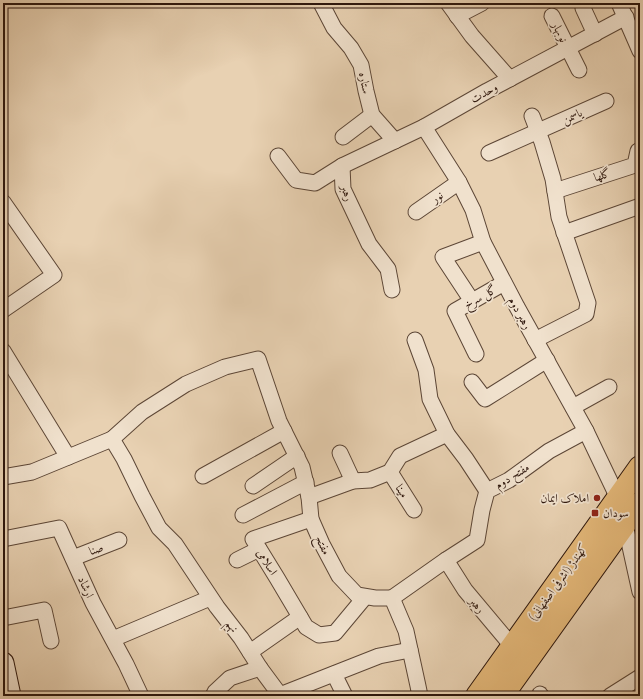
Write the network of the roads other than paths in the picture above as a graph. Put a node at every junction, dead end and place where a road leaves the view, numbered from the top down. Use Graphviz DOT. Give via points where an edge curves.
graph roads {
  1 [pos="321,3"];
  2 [pos="448,3"];
  3 [pos="482,3"];
  4 [pos="619,3"];
  5 [pos="583,8"];
  6 [pos="457,16"];
  7 [pos="552,16"];
  8 [pos="626,17"];
  9 [pos="595,34"];
  10 [pos="567,48"];
  11 [pos="640,51"];
  12 [pos="579,70"];
  13 [pos="510,79"];
  14 [pos="606,102"];
  15 [pos="372,115"];
  16 [pos="532,116"];
  17 [pos="424,128"];
  18 [pos="538,131"];
  19 [pos="343,137"];
  20 [pos="395,141"];
  21 [pos="640,150"];
  22 [pos="489,153"];
  23 [pos="278,156"];
  24 [pos="342,166"];
  25 [pos="459,182"];
  26 [pos="555,191"];
  27 [pos="3,202"];
  28 [pos="640,206"];
  29 [pos="416,212"];
  30 [pos="564,233"];
  31 [pos="482,242"];
  32 [pos="504,283"];
  33 [pos="392,290"];
  34 [pos="472,301"];
  35 [pos="3,310"];
  36 [pos="415,340"];
  37 [pos="535,340"];
  38 [pos="3,351"];
  39 [pos="476,354"];
  40 [pos="547,360"];
  41 [pos="472,382"];
  42 [pos="609,387"];
  43 [pos="573,407"];
  44 [pos="586,431"];
  45 [pos="284,432"];
  46 [pos="446,434"];
  47 [pos="112,439"];
  48 [pos="340,452"];
  49 [pos="297,456"];
  50 [pos="68,458"];
  51 [pos="640,467"];
  52 [pos="390,472"];
  53 [pos="203,476"];
  54 [pos="3,477"];
  55 [pos="352,481"];
  56 [pos="306,482"];
  57 [pos="253,486"];
  58 [pos="487,491"];
  59 [pos="309,497"];
  60 [pos="618,498"];
  61 [pos="640,503"];
  62 [pos="414,510"];
  63 [pos="243,514"];
  64 [pos="311,518"];
  65 [pos="625,524"];
  66 [pos="3,538"];
  67 [pos="119,540"];
  68 [pos="259,549"];
  69 [pos="636,555"];
  70 [pos="73,558"];
  71 [pos="237,560"];
  72 [pos="446,560"];
  73 [pos="640,592"];
  74 [pos="365,597"];
  75 [pos="210,598"];
  76 [pos="392,598"];
  77 [pos="300,617"];
  78 [pos="3,618"];
  79 [pos="113,639"];
  80 [pos="51,641"];
  81 [pos="512,646"];
  82 [pos="410,650"];
  83 [pos="250,652"];
  84 [pos="3,663"];
  85 [pos="260,668"];
  86 [pos="334,674"];
  87 [pos="640,677"];
  88 [pos="10,696"];
  89 [pos="141,696"];
  90 [pos="213,696"];
  91 [pos="280,696"];
  92 [pos="344,696"];
  93 [pos="420,696"];
  94 [pos="477,696"];
  95 [pos="502,696"];
  96 [pos="610,696"];
  1 -- 15 [label="street, ستاره" via="334,28 361,65"];
  2 -- 6 [label="street"];
  3 -- 6 [label="street"];
  4 -- 8 [label="street"];
  5 -- 9 [label="street"];
  6 -- 13 [label="street"];
  7 -- 10 [label="street, نوبهار"];
  8 -- 9 [label="street, وحدت"];
  8 -- 11 [label="street"];
  9 -- 10 [label="street, وحدت"];
  10 -- 12 [label="street, نوبهار"];
  10 -- 13 [label="street, وحدت"];
  13 -- 17 [label="street, وحدت"];
  14 -- 18 [label="street, یاسمن"];
  15 -- 19 [label="street"];
  15 -- 20 [label="street, ستاره"];
  16 -- 18 [label="street"];
  17 -- 20 [label="street, وحدت"];
  17 -- 25 [label="street, رهبر دوم"];
  18 -- 22 [label="street, یاسمن"];
  18 -- 26 [label="street"];
  20 -- 24 [label="street, وحدت"];
  21 -- 26 [label="street, گلها" via="634,165"];
  23 -- 24 [label="street, رهبر" via="296,180 308,182 315,183"];
  24 -- 33 [label="street, رهبر" via="343,189 370,244 388,269"];
  25 -- 29 [label="street, نور"];
  25 -- 31 [label="street, رهبر دوم" via="473,210"];
  26 -- 30 [label="street" via="558,217"];
  27 -- 35 [label="street" via="54,275"];
  28 -- 30 [label="street"];
  30 -- 37 [label="street" via="588,303 586,314"];
  31 -- 32 [label="street, رهبر دوم"];
  31 -- 34 [label="street" via="443,257"];
  32 -- 34 [label="street, گل سرخ"];
  32 -- 37 [label="street, رهبر دوم"];
  34 -- 39 [label="street, گل سرخ" via="455,311"];
  36 -- 46 [label="street" via="426,370 430,399"];
  37 -- 40 [label="street, رهبر دوم"];
  38 -- 50 [label="street"];
  40 -- 41 [label="street" via="485,399"];
  40 -- 43 [label="street, رهبر دوم"];
  42 -- 43 [label="street"];
  43 -- 44 [label="street, رهبر دوم"];
  44 -- 58 [label="street, مفتح دوم" via="549,451 509,480"];
  44 -- 60 [label="street, رهبر دوم"];
  45 -- 47 [label="street, مفتح" via="258,359 225,367 186,384 142,412"];
  45 -- 49 [label="street, مفتح"];
  45 -- 53 [label="street"];
  46 -- 52 [label="street" via="400,456"];
  46 -- 58 [label="street"];
  47 -- 50 [label="street"];
  47 -- 75 [label="street, نهم" via="159,528 175,544"];
  48 -- 55 [label="street"];
  49 -- 56 [label="street, مفتح"];
  49 -- 57 [label="street"];
  50 -- 54 [label="street" via="32,472"];
  51 -- 60 [label="main road, کهندژ (اشرفی اصفهانی)"];
  52 -- 55 [label="street" via="370,480"];
  52 -- 62 [label="street, مینا"];
  55 -- 59 [label="street"];
  56 -- 59 [label="street, مفتح"];
  56 -- 63 [label="street"];
  58 -- 72 [label="street, مفتح دوم" via="477,540"];
  59 -- 64 [label="street, مفتح"];
  60 -- 81 [label="main road, کهندژ (اشرفی اصفهانی)"];
  61 -- 65 [label="main road, کهندژ (اشرفی اصفهانی)"];
  64 -- 68 [label="street, اسلامی" via="253,539"];
  64 -- 74 [label="street, مفتح" via="340,576 357,595"];
  65 -- 69 [label="street"];
  65 -- 95 [label="main road, کهندژ (اشرفی اصفهانی)"];
  66 -- 70 [label="street, ارشاد" via="59,528"];
  67 -- 70 [label="street, صنا"];
  68 -- 71 [label="street"];
  68 -- 77 [label="street, اسلامی"];
  69 -- 73 [label="street"];
  70 -- 79 [label="street, ارشاد"];
  72 -- 76 [label="street, مفتح دوم"];
  72 -- 81 [label="street, رهبر" via="465,590"];
  74 -- 76 [label="street"];
  74 -- 77 [label="street, اسلامی" via="334,633 319,635 306,627"];
  75 -- 79 [label="street"];
  75 -- 83 [label="street, نهم"];
  76 -- 82 [label="street" via="406,631"];
  77 -- 83 [label="street"];
  78 -- 80 [label="street" via="44,610"];
  79 -- 89 [label="street, ارشاد"];
  81 -- 94 [label="main road, کهندژ (اشرفی اصفهانی)"];
  82 -- 86 [label="street, نهم" via="379,656"];
  82 -- 93 [label="street"];
  83 -- 85 [label="street, نهم"];
  84 -- 88 [label="street"];
  85 -- 90 [label="street" via="230,678"];
  85 -- 91 [label="street, نهم"];
  86 -- 91 [label="street, نهم"];
  86 -- 92 [label="street"];
  87 -- 96 [label="street"];
}
